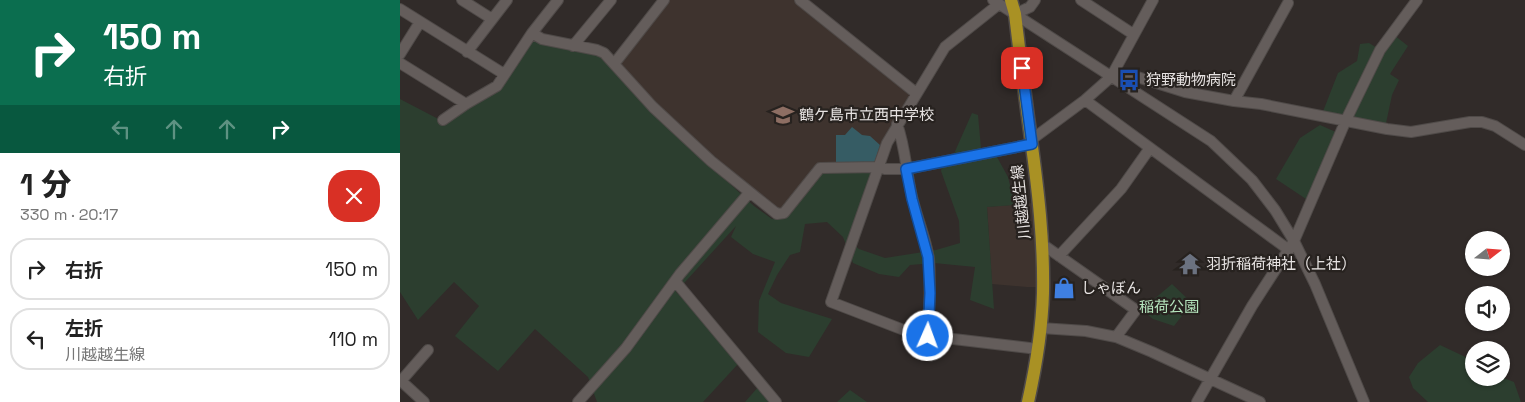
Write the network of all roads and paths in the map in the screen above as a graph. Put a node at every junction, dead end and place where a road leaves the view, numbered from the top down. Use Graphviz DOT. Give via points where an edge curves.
graph roads {
  1 [pos="462,0"];
  2 [pos="507,0"];
  3 [pos="558,0"];
  4 [pos="611,0"];
  5 [pos="664,0"];
  6 [pos="800,0"];
  7 [pos="1035,0"];
  8 [pos="1081,0"];
  9 [pos="1153,0"];
  10 [pos="1417,0"];
  11 [pos="1001,1"];
  12 [pos="1288,3"];
  13 [pos="400,9"];
  14 [pos="1015,14"];
  15 [pos="492,19"];
  16 [pos="420,22"];
  17 [pos="532,33"];
  18 [pos="1133,34"];
  19 [pos="573,46"];
  20 [pos="467,52"];
  21 [pos="400,54"];
  22 [pos="400,63"];
  23 [pos="614,64"];
  24 [pos="504,74"];
  25 [pos="1111,77"];
  26 [pos="916,93"];
  27 [pos="1085,100"];
  28 [pos="1234,101"];
  29 [pos="466,104"];
  30 [pos="443,120"];
  31 [pos="1346,120"];
  32 [pos="898,124"];
  33 [pos="1031,142"];
  34 [pos="1525,145"];
  35 [pos="1150,148"];
  36 [pos="879,167"];
  37 [pos="906,169"];
  38 [pos="749,193"];
  39 [pos="1042,244"];
  40 [pos="1291,245"];
  41 [pos="1059,256"];
  42 [pos="675,280"];
  43 [pos="1041,328"];
  44 [pos="928,336"];
  45 [pos="1116,337"];
  46 [pos="1038,349"];
  47 [pos="428,350"];
  48 [pos="1211,379"];
  49 [pos="401,381"];
  50 [pos="424,402"];
  51 [pos="578,402"];
  52 [pos="776,402"];
  53 [pos="1028,402"];
  54 [pos="1197,402"];
  55 [pos="1260,402"];
  56 [pos="1364,402"];
  1 -- 15 [label="street"];
  2 -- 15 [label="street"];
  3 -- 17 [label="street"];
  4 -- 19 [label="street"];
  5 -- 23 [label="street"];
  6 -- 26 [label="street"];
  7 -- 14 [label="street" via="1030,7"];
  8 -- 18 [label="street"];
  9 -- 18 [label="street"];
  10 -- 31 [label="street" via="1380,50"];
  11 -- 14 [label="main road, 川越越生線"];
  11 -- 26 [label="street" via="945,47"];
  12 -- 28 [label="street"];
  13 -- 16 [label="street"];
  14 -- 25 [label="street"];
  14 -- 33 [label="main road, 川越越生線"];
  15 -- 20 [label="street"];
  16 -- 20 [label="street"];
  16 -- 21 [label="street"];
  17 -- 19 [label="street" via="542,39"];
  17 -- 24 [label="street"];
  18 -- 25 [label="street"];
  19 -- 23 [label="street" via="604,53"];
  20 -- 24 [label="street"];
  22 -- 29 [label="street"];
  23 -- 38 [label="street" via="660,114"];
  24 -- 29 [label="street" via="497,86"];
  25 -- 27 [label="street"];
  25 -- 28 [label="street" via="1132,75 1185,92"];
  25 -- 40 [label="street" via="1211,141 1252,180 1275,210"];
  26 -- 32 [label="street"];
  27 -- 33 [label="street"];
  27 -- 35 [label="street"];
  28 -- 31 [label="street"];
  29 -- 30 [label="street"];
  31 -- 34 [label="street" via="1411,132 1482,122 1495,126"];
  31 -- 40 [label="street"];
  32 -- 36 [label="street"];
  32 -- 37 [label="street"];
  33 -- 37 [label="street"];
  33 -- 39 [label="main road, 川越越生線"];
  35 -- 40 [label="street"];
  35 -- 41 [label="street" via="1121,188"];
  36 -- 37 [label="street"];
  36 -- 38 [label="street" via="820,168 784,214 777,214"];
  36 -- 44 [label="street" via="831,302 909,332"];
  37 -- 44 [label="street" via="928,257"];
  38 -- 42 [label="street"];
  39 -- 41 [label="street"];
  39 -- 43 [label="main road, 川越越生線"];
  40 -- 48 [label="street"];
  40 -- 56 [label="street" via="1315,284"];
  41 -- 45 [label="street" via="1136,310"];
  42 -- 51 [label="street" via="626,348"];
  42 -- 52 [label="street"];
  43 -- 45 [label="street"];
  43 -- 46 [label="main road, 川越越生線"];
  44 -- 46 [label="street"];
  45 -- 48 [label="street"];
  46 -- 53 [label="main road, 川越越生線"];
  47 -- 49 [label="street"];
  48 -- 54 [label="street"];
  48 -- 55 [label="street"];
  49 -- 50 [label="street"];
}
